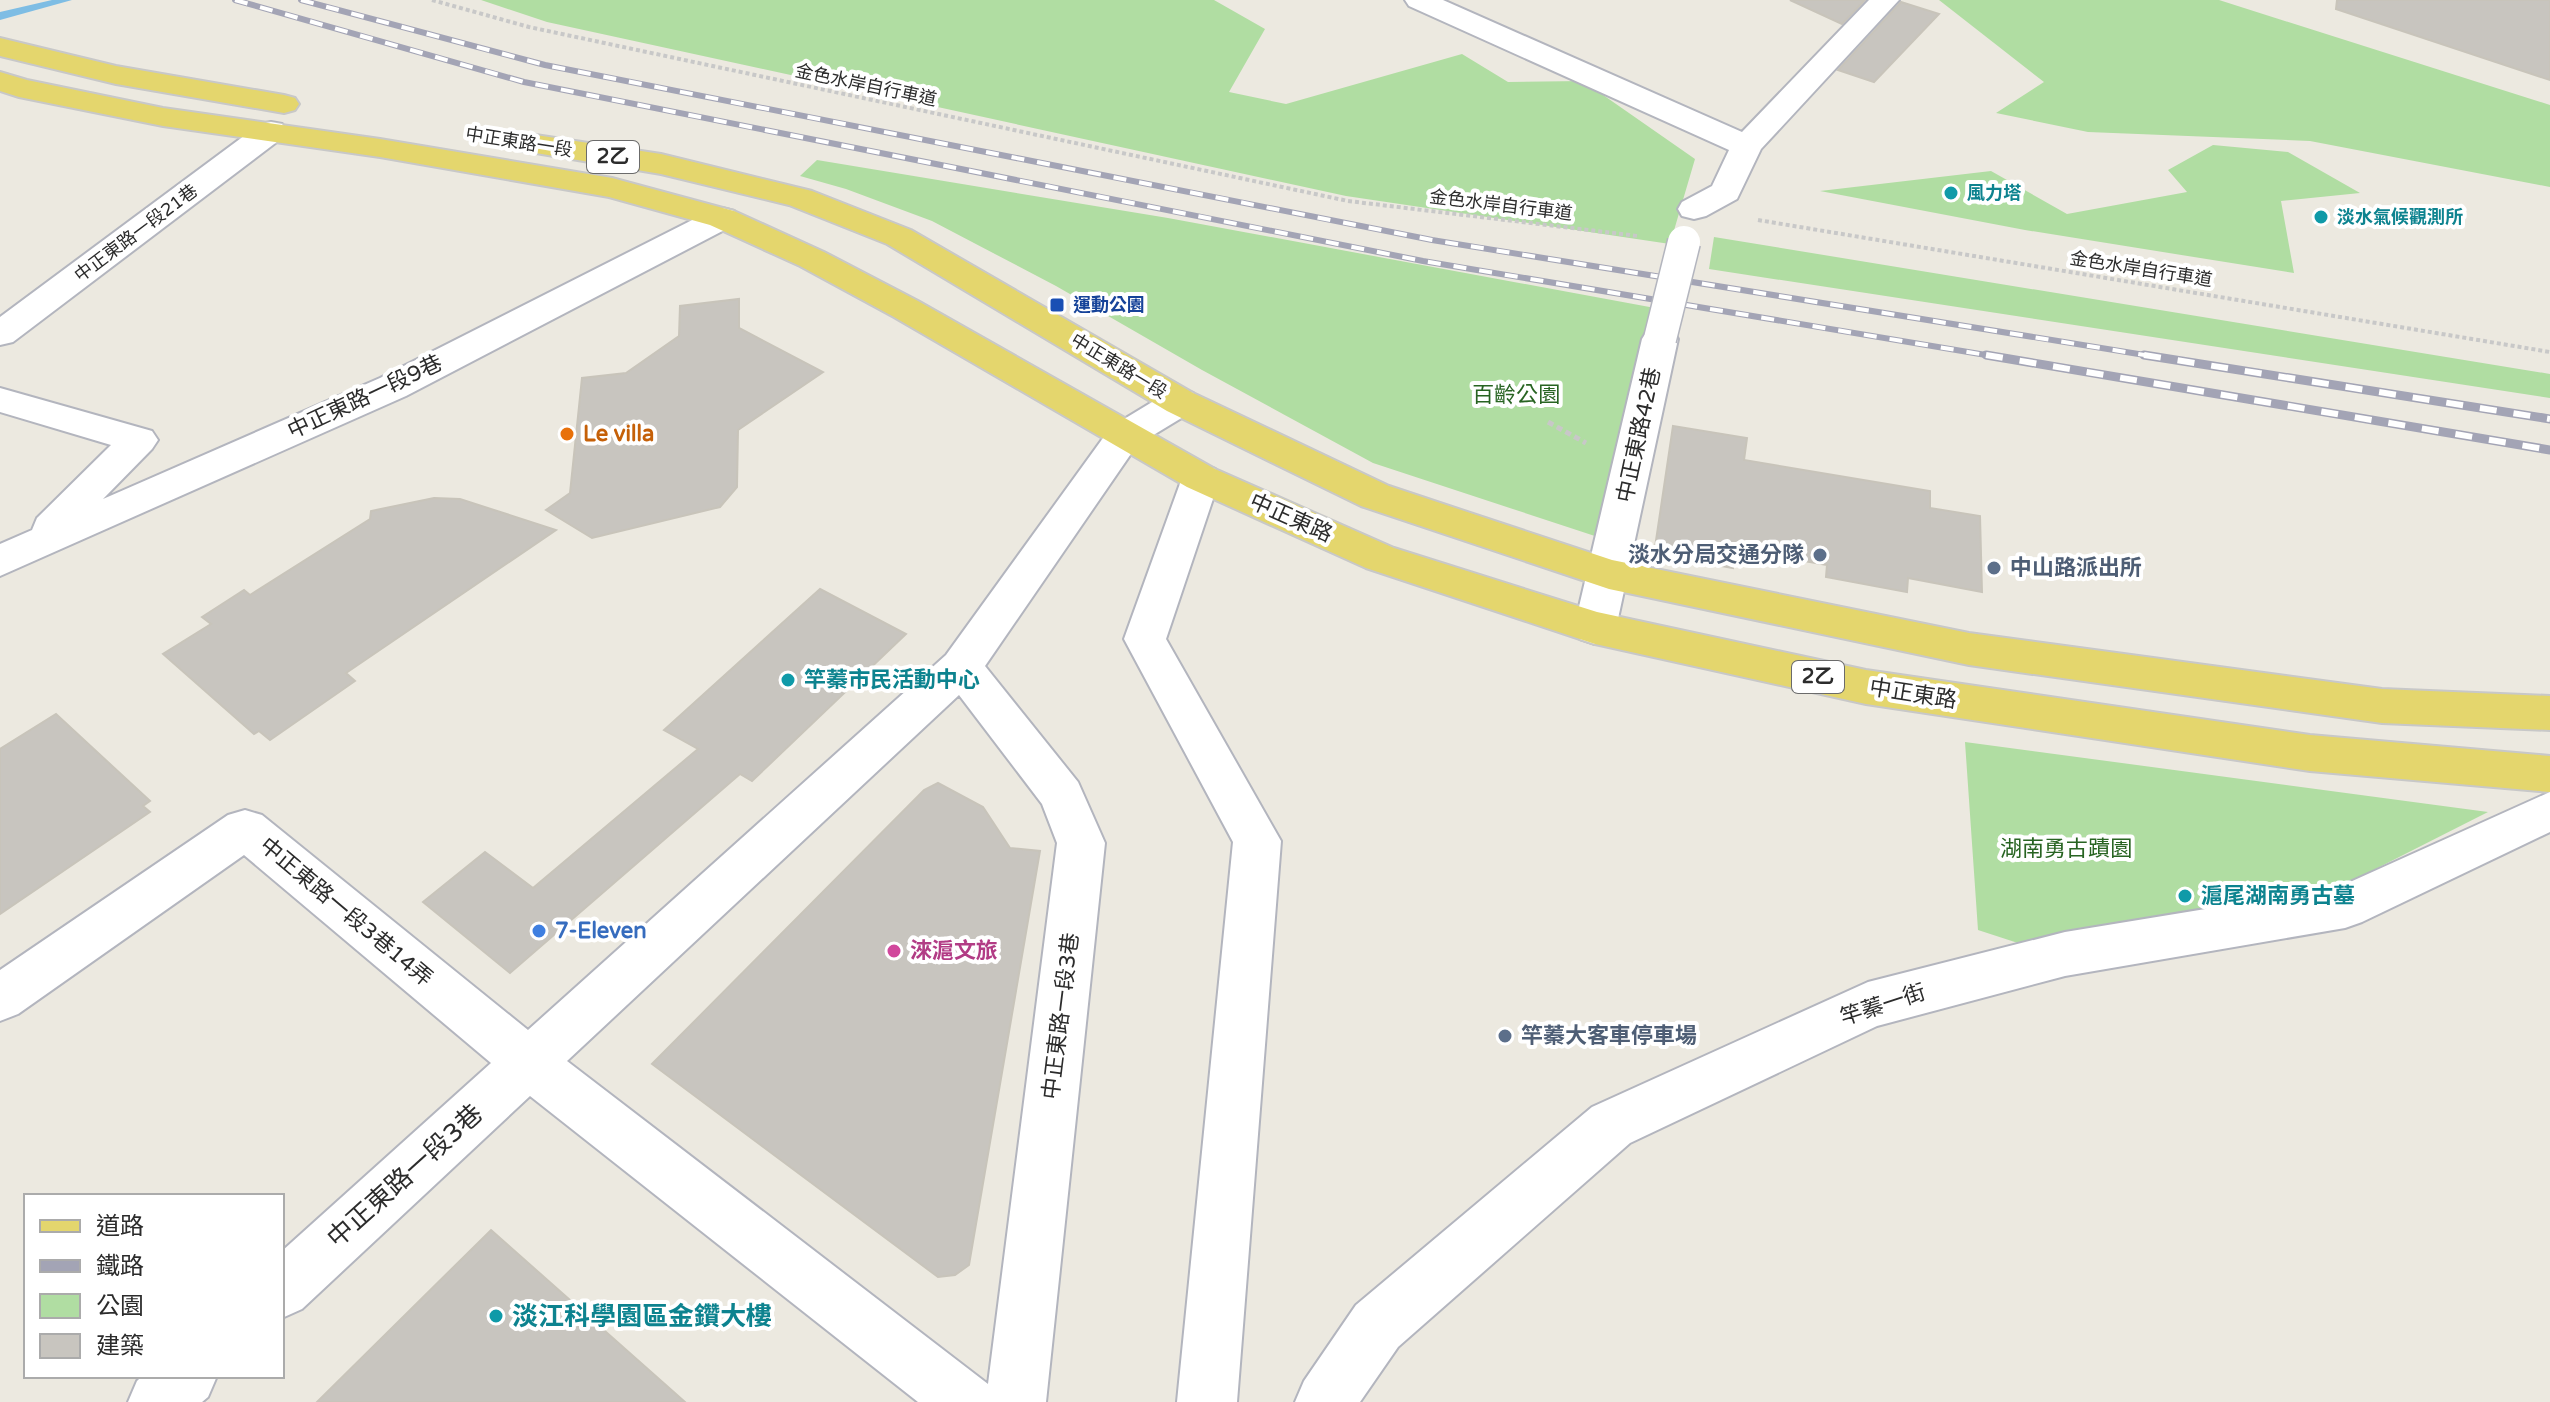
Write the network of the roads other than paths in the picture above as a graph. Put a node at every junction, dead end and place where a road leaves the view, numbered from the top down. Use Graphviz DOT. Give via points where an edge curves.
graph roads {
  1 [pos="1419,0"];
  2 [pos="1885,0"];
  3 [pos="0,47"];
  4 [pos="0,81"];
  5 [pos="271,131"];
  6 [pos="1747,146"];
  7 [pos="1694,209"];
  8 [pos="722,218"];
  9 [pos="1684,242"];
  10 [pos="0,334"];
  11 [pos="0,400"];
  12 [pos="1180,402"];
  13 [pos="1124,436"];
  14 [pos="1201,478"];
  15 [pos="35,544"];
  16 [pos="0,561"];
  17 [pos="1609,574"];
  18 [pos="1595,628"];
  19 [pos="961,667"];
  20 [pos="2550,713"];
  21 [pos="2550,774"];
  22 [pos="2550,811"];
  23 [pos="0,998"];
  24 [pos="529,1063"];
  25 [pos="284,1287"];
  26 [pos="185,1378"];
  27 [pos="158,1402"];
  28 [pos="966,1402"];
  29 [pos="1016,1402"];
  30 [pos="1207,1402"];
  31 [pos="1325,1402"];
  1 -- 6 [label="street"];
  2 -- 6 [label="street"];
  3 -- 12 [label="main road, 中正東路一段 / 2乙" via="116,75 661,164 800,198 899,237"];
  4 -- 5 [label="main road, 中正東路一段 / 2乙" via="163,117"];
  5 -- 8 [label="main road, 中正東路一段 / 2乙" via="612,188"];
  5 -- 10 [label="street, 中正東路一段21巷"];
  6 -- 7 [label="street" via="1725,192"];
  8 -- 13 [label="main road, 中正東路一段 / 2乙" via="906,309"];
  8 -- 15 [label="street, 中正東路一段9巷" via="393,387"];
  9 -- 17 [label="street, 中正東路42巷, bridge"];
  11 -- 15 [label="street" via="139,440"];
  12 -- 13 [label="street, 中正東路一段3巷"];
  12 -- 17 [label="main road, 2乙" via="1375,496"];
  13 -- 14 [label="main road, 中正東路 / 2乙"];
  13 -- 19 [label="street, 中正東路一段3巷"];
  14 -- 18 [label="main road, 中正東路 / 2乙" via="1380,558"];
  14 -- 30 [label="street" via="1145,639 1257,841"];
  15 -- 16 [label="street, 中正東路一段9巷"];
  17 -- 18 [label="street, 中正東路42巷"];
  17 -- 20 [label="main road, 2乙" via="1969,649 2382,706"];
  18 -- 21 [label="main road, 中正東路 / 2乙" via="1866,687 2310,753"];
  19 -- 24 [label="street, 中正東路一段3巷"];
  19 -- 29 [label="street, 中正東路一段3巷" via="1062,795 1081,843"];
  22 -- 31 [label="street, 竿蓁一街" via="2345,907 2065,954 1868,1005 1611,1125 1377,1326"];
  23 -- 24 [label="street, 中正東路一段3巷14弄" via="245,829"];
  24 -- 25 [label="street, 中正東路一段3巷"];
  24 -- 28 [label="street"];
  26 -- 27 [label="street"];
}
